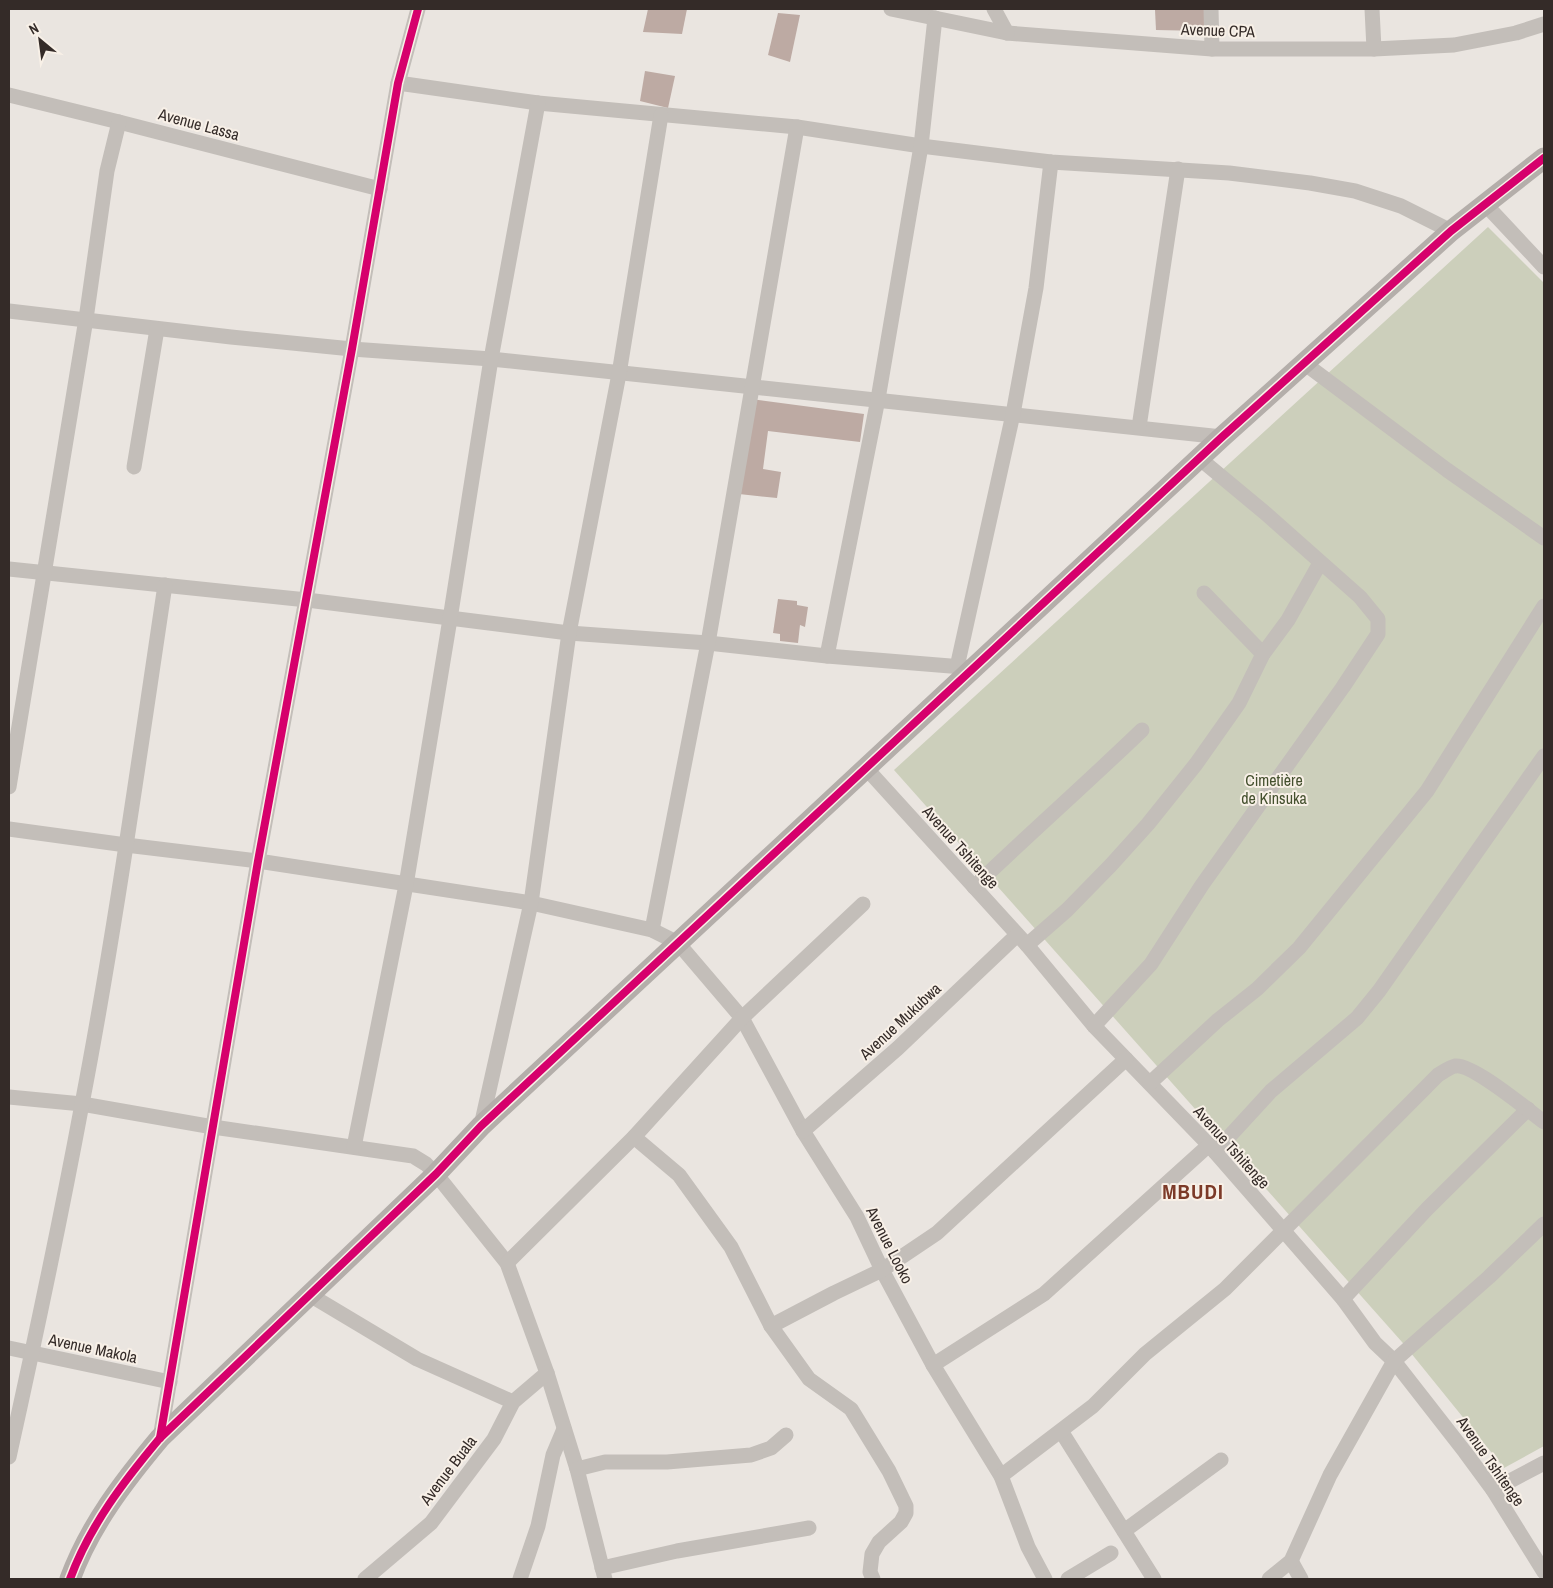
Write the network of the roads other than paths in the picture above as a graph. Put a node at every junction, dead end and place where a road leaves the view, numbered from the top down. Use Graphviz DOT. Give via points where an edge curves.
graph roads {
  1 [pos="418,9"];
  2 [pos="891,9"];
  3 [pos="994,9"];
  4 [pos="1211,9"];
  5 [pos="1372,9"];
  6 [pos="935,18"];
  7 [pos="1544,24"];
  8 [pos="1007,33"];
  9 [pos="1212,49"];
  10 [pos="1374,50"];
  11 [pos="398,83"];
  12 [pos="9,95"];
  13 [pos="538,103"];
  14 [pos="661,115"];
  15 [pos="119,122"];
  16 [pos="797,126"];
  17 [pos="921,146"];
  18 [pos="1544,158"];
  19 [pos="1051,162"];
  20 [pos="1178,170"];
  21 [pos="380,189"];
  22 [pos="1485,204"];
  23 [pos="1451,231"];
  24 [pos="1544,267"];
  25 [pos="9,311"];
  26 [pos="86,319"];
  27 [pos="158,329"];
  28 [pos="352,349"];
  29 [pos="491,359"];
  30 [pos="1304,363"];
  31 [pos="620,374"];
  32 [pos="751,387"];
  33 [pos="878,399"];
  34 [pos="1013,414"];
  35 [pos="1138,427"];
  36 [pos="1222,436"];
  37 [pos="1199,458"];
  38 [pos="134,467"];
  39 [pos="1544,538"];
  40 [pos="1320,562"];
  41 [pos="9,569"];
  42 [pos="45,572"];
  43 [pos="165,585"];
  44 [pos="1204,593"];
  45 [pos="307,600"];
  46 [pos="1544,606"];
  47 [pos="450,619"];
  48 [pos="569,633"];
  49 [pos="708,643"];
  50 [pos="1263,654"];
  51 [pos="827,656"];
  52 [pos="966,667"];
  53 [pos="1142,730"];
  54 [pos="1544,756"];
  55 [pos="866,768"];
  56 [pos="9,787"];
  57 [pos="9,829"];
  58 [pos="126,846"];
  59 [pos="258,861"];
  60 [pos="406,885"];
  61 [pos="974,887"];
  62 [pos="531,903"];
  63 [pos="863,904"];
  64 [pos="652,930"];
  65 [pos="1022,940"];
  66 [pos="678,943"];
  67 [pos="742,1018"];
  68 [pos="1094,1026"];
  69 [pos="1126,1058"];
  70 [pos="1150,1084"];
  71 [pos="9,1097"];
  72 [pos="82,1104"];
  73 [pos="1528,1109"];
  74 [pos="1544,1122"];
  75 [pos="481,1126"];
  76 [pos="213,1127"];
  77 [pos="803,1131"];
  78 [pos="634,1137"];
  79 [pos="354,1147"];
  80 [pos="1212,1148"];
  81 [pos="436,1174"];
  82 [pos="1544,1224"];
  83 [pos="1283,1231"];
  84 [pos="508,1263"];
  85 [pos="882,1270"];
  86 [pos="310,1295"];
  87 [pos="1342,1299"];
  88 [pos="772,1326"];
  89 [pos="9,1348"];
  90 [pos="32,1352"];
  91 [pos="1394,1361"];
  92 [pos="932,1365"];
  93 [pos="547,1373"];
  94 [pos="170,1382"];
  95 [pos="512,1402"];
  96 [pos="564,1429"];
  97 [pos="1061,1431"];
  98 [pos="786,1435"];
  99 [pos="160,1438"];
  100 [pos="9,1457"];
  101 [pos="1221,1460"];
  102 [pos="1544,1463"];
  103 [pos="577,1470"];
  104 [pos="1001,1476"];
  105 [pos="1493,1490"];
  106 [pos="809,1528"];
  107 [pos="1124,1531"];
  108 [pos="1111,1553"];
  109 [pos="1292,1561"];
  110 [pos="1544,1572"];
  111 [pos="603,1574"];
  112 [pos="70,1579"];
  113 [pos="365,1579"];
  114 [pos="520,1579"];
  115 [pos="873,1579"];
  116 [pos="1045,1579"];
  117 [pos="1068,1579"];
  118 [pos="1154,1579"];
  119 [pos="1269,1579"];
  120 [pos="1301,1579"];
  1 -- 11 [label="street"];
  2 -- 6 [label="street, Avenue CPA"];
  3 -- 8 [label="street"];
  4 -- 9 [label="street"];
  5 -- 10 [label="street"];
  6 -- 8 [label="street, Avenue CPA"];
  6 -- 17 [label="street"];
  7 -- 10 [label="street, Avenue CPA" via="1454,45"];
  8 -- 9 [label="street, Avenue CPA"];
  9 -- 10 [label="street, Avenue CPA"];
  11 -- 13 [label="street"];
  11 -- 21 [label="street"];
  12 -- 15 [label="street, Avenue Lassa"];
  13 -- 14 [label="street"];
  13 -- 29 [label="street"];
  14 -- 16 [label="street"];
  14 -- 31 [label="street"];
  15 -- 21 [label="street, Avenue Lassa"];
  15 -- 26 [label="street" via="107,171"];
  16 -- 17 [label="street"];
  16 -- 32 [label="street"];
  17 -- 19 [label="street"];
  17 -- 33 [label="street"];
  18 -- 22 [label="street"];
  19 -- 20 [label="street"];
  19 -- 34 [label="street" via="1036,288"];
  20 -- 23 [label="street" via="1238,174 1355,192 1401,206"];
  20 -- 35 [label="street"];
  21 -- 28 [label="street"];
  22 -- 23 [label="street"];
  22 -- 24 [label="street"];
  23 -- 30 [label="street"];
  25 -- 26 [label="street"];
  26 -- 27 [label="street"];
  26 -- 42 [label="street"];
  27 -- 28 [label="street"];
  27 -- 38 [label="street"];
  28 -- 29 [label="street"];
  28 -- 45 [label="street"];
  29 -- 31 [label="street"];
  29 -- 47 [label="street"];
  30 -- 36 [label="street"];
  30 -- 39 [label="street"];
  31 -- 32 [label="street"];
  31 -- 48 [label="street"];
  32 -- 33 [label="street"];
  32 -- 49 [label="street"];
  33 -- 34 [label="street"];
  33 -- 51 [label="street"];
  34 -- 35 [label="street"];
  34 -- 52 [label="street"];
  35 -- 36 [label="street"];
  36 -- 37 [label="street"];
  37 -- 40 [label="street"];
  37 -- 52 [label="street"];
  40 -- 50 [label="street, Avenue Mukubwa" via="1288,620"];
  40 -- 68 [label="street" via="1378,619 1378,634 1202,885 1152,964"];
  41 -- 42 [label="street"];
  42 -- 43 [label="street"];
  42 -- 56 [label="street"];
  43 -- 45 [label="street"];
  43 -- 58 [label="street"];
  44 -- 50 [label="street"];
  45 -- 47 [label="street"];
  45 -- 59 [label="street"];
  46 -- 70 [label="street" via="1427,791 1299,948 1257,990 1218,1020"];
  47 -- 48 [label="street"];
  47 -- 60 [label="street"];
  48 -- 49 [label="street"];
  48 -- 62 [label="street"];
  49 -- 51 [label="street"];
  49 -- 64 [label="street"];
  50 -- 65 [label="street, Avenue Mukubwa" via="1239,703 1154,816 1067,910"];
  51 -- 52 [label="street"];
  52 -- 55 [label="street"];
  53 -- 61 [label="street"];
  54 -- 80 [label="street" via="1374,998 1357,1018 1271,1091"];
  55 -- 61 [label="street, Avenue Tshitenge"];
  55 -- 66 [label="street"];
  57 -- 58 [label="street"];
  58 -- 59 [label="street"];
  58 -- 72 [label="street"];
  59 -- 60 [label="street"];
  59 -- 76 [label="street"];
  60 -- 62 [label="street"];
  60 -- 79 [label="street"];
  61 -- 65 [label="street, Avenue Tshitenge"];
  62 -- 64 [label="street"];
  62 -- 75 [label="street"];
  63 -- 67 [label="street"];
  64 -- 66 [label="street"];
  65 -- 68 [label="street, Avenue Tshitenge"];
  65 -- 77 [label="street, Avenue Mukubwa"];
  66 -- 67 [label="street, Avenue Looko"];
  66 -- 75 [label="street"];
  67 -- 77 [label="street, Avenue Looko"];
  67 -- 78 [label="street"];
  68 -- 69 [label="street, Avenue Tshitenge"];
  69 -- 70 [label="street, Avenue Tshitenge"];
  69 -- 85 [label="street" via="937,1233"];
  70 -- 80 [label="street, Avenue Tshitenge"];
  71 -- 72 [label="street"];
  72 -- 76 [label="street"];
  72 -- 90 [label="street"];
  73 -- 74 [label="street"];
  73 -- 83 [label="street" via="1464,1067 1447,1070 1438,1075"];
  73 -- 87 [label="street"];
  75 -- 81 [label="street"];
  76 -- 79 [label="street"];
  76 -- 94 [label="street"];
  77 -- 85 [label="street, Avenue Looko" via="857,1217"];
  78 -- 84 [label="street"];
  78 -- 88 [label="street" via="679,1175 731,1247"];
  79 -- 81 [label="street" via="413,1156"];
  80 -- 83 [label="street, Avenue Tshitenge"];
  80 -- 92 [label="street" via="1044,1294"];
  81 -- 84 [label="street"];
  81 -- 86 [label="street"];
  82 -- 91 [label="street"];
  83 -- 87 [label="street, Avenue Tshitenge"];
  83 -- 97 [label="street" via="1224,1289 1145,1354 1093,1406"];
  84 -- 93 [label="street"];
  85 -- 88 [label="street"];
  85 -- 92 [label="street, Avenue Looko"];
  86 -- 95 [label="street" via="417,1359"];
  86 -- 99 [label="street"];
  87 -- 91 [label="street, Avenue Tshitenge" via="1375,1343"];
  88 -- 115 [label="street" via="809,1379 851,1409 906,1506 901,1522 872,1554 870,1572"];
  89 -- 90 [label="street, Avenue Makola"];
  90 -- 94 [label="street, Avenue Makola"];
  90 -- 100 [label="street"];
  91 -- 105 [label="street, Avenue Tshitenge"];
  91 -- 109 [label="street" via="1330,1474"];
  92 -- 104 [label="street, Avenue Looko"];
  93 -- 95 [label="street, Avenue Buala"];
  93 -- 96 [label="street"];
  94 -- 99 [label="street"];
  95 -- 113 [label="street, Avenue Buala" via="494,1439 431,1523"];
  96 -- 103 [label="street"];
  96 -- 114 [label="street" via="553,1454 538,1526"];
  97 -- 104 [label="street"];
  97 -- 107 [label="street"];
  98 -- 103 [label="street" via="771,1448 751,1455 667,1462 605,1462"];
  99 -- 112 [label="street" via="102,1512"];
  101 -- 107 [label="street"];
  102 -- 105 [label="street"];
  103 -- 111 [label="street"];
  104 -- 116 [label="street, Avenue Looko" via="1028,1547"];
  105 -- 110 [label="street, Avenue Tshitenge"];
  106 -- 111 [label="street" via="677,1551"];
  107 -- 118 [label="street"];
  108 -- 117 [label="street"];
  109 -- 119 [label="street"];
  109 -- 120 [label="street"];
}
